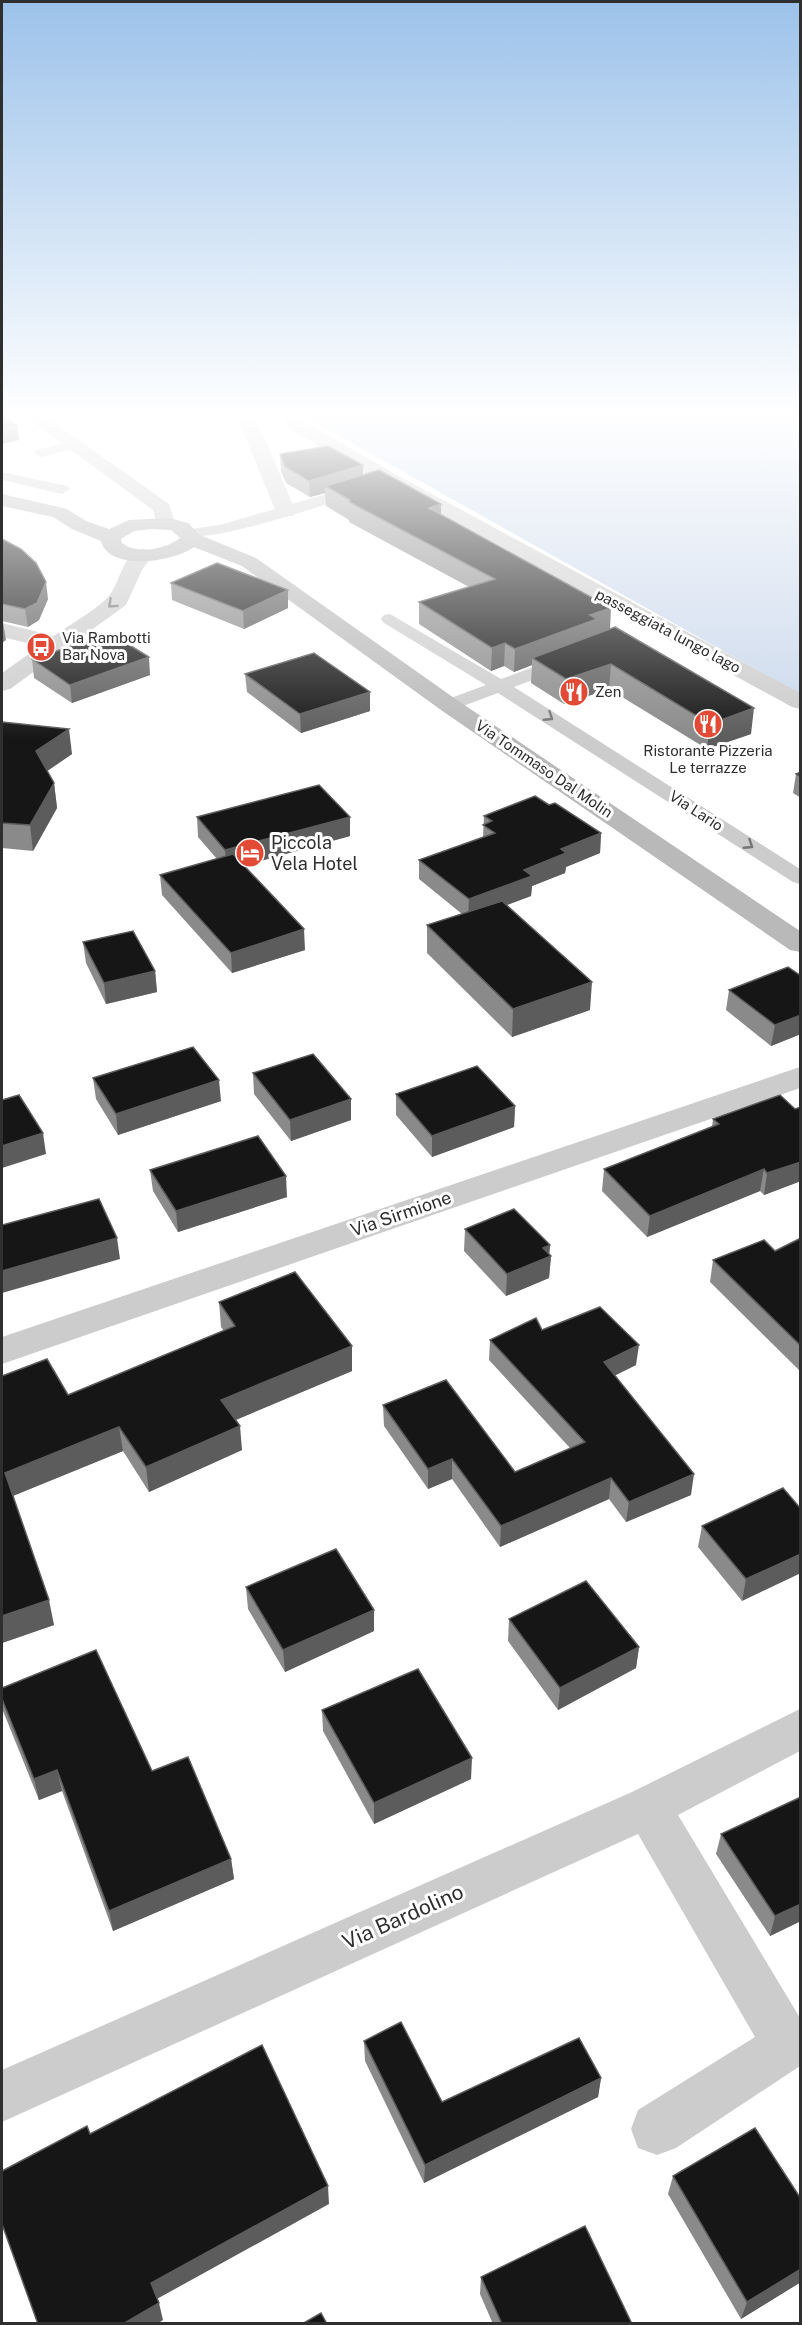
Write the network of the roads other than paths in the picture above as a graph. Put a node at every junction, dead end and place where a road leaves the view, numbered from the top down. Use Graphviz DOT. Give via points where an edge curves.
graph roads {
  1 [pos="75,522"];
  2 [pos="131,522"];
  3 [pos="248,522"];
  4 [pos="470,522"];
  5 [pos="165,523"];
  6 [pos="139,524"];
  7 [pos="190,536"];
  8 [pos="110,537"];
  9 [pos="170,552"];
  10 [pos="143,555"];
  11 [pos="287,592"];
  12 [pos="390,620"];
  13 [pos="2,630"];
  14 [pos="59,644"];
  15 [pos="585,654"];
  16 [pos="2,684"];
  17 [pos="500,686"];
  18 [pos="801,702"];
  19 [pos="449,705"];
  20 [pos="801,878"];
  21 [pos="801,944"];
  22 [pos="801,1077"];
  23 [pos="2,1351"];
  24 [pos="801,1729"];
  25 [pos="648,1807"];
  26 [pos="2,2096"];
  27 [pos="657,2129"];
  1 -- 8 [label="main road"];
  2 -- 6 [label="main road"];
  3 -- 7 [label="lane"];
  4 -- 18 [label="street, passeggiata lungo lago"];
  5 -- 6 [label="main road"];
  5 -- 7 [label="main road, Via Tommaso Dal Molin" via="176,525"];
  6 -- 8 [label="main road" via="120,529"];
  7 -- 9 [label="main road" via="180,549"];
  7 -- 11 [label="main road, Via Tommaso Dal Molin" via="249,562"];
  8 -- 10 [label="main road" via="110,543 120,551"];
  9 -- 10 [label="main road"];
  9 -- 11 [label="main road, Via Tommaso Dal Molin" via="235,569"];
  10 -- 14 [label="street, one-way" via="118,600"];
  11 -- 19 [label="main road, Via Tommaso Dal Molin"];
  12 -- 17 [label="lane, Via Lario"];
  13 -- 14 [label="street"];
  14 -- 16 [label="street"];
  15 -- 17 [label="lane"];
  17 -- 19 [label="lane"];
  17 -- 20 [label="lane, Via Lario, one-way"];
  19 -- 21 [label="main road, Via Tommaso Dal Molin"];
  22 -- 23 [label="street, Via Sirmione"];
  24 -- 25 [label="street, Via Bardolino"];
  25 -- 26 [label="street, Via Bardolino"];
  25 -- 27 [label="street" via="788,2045"];
}
